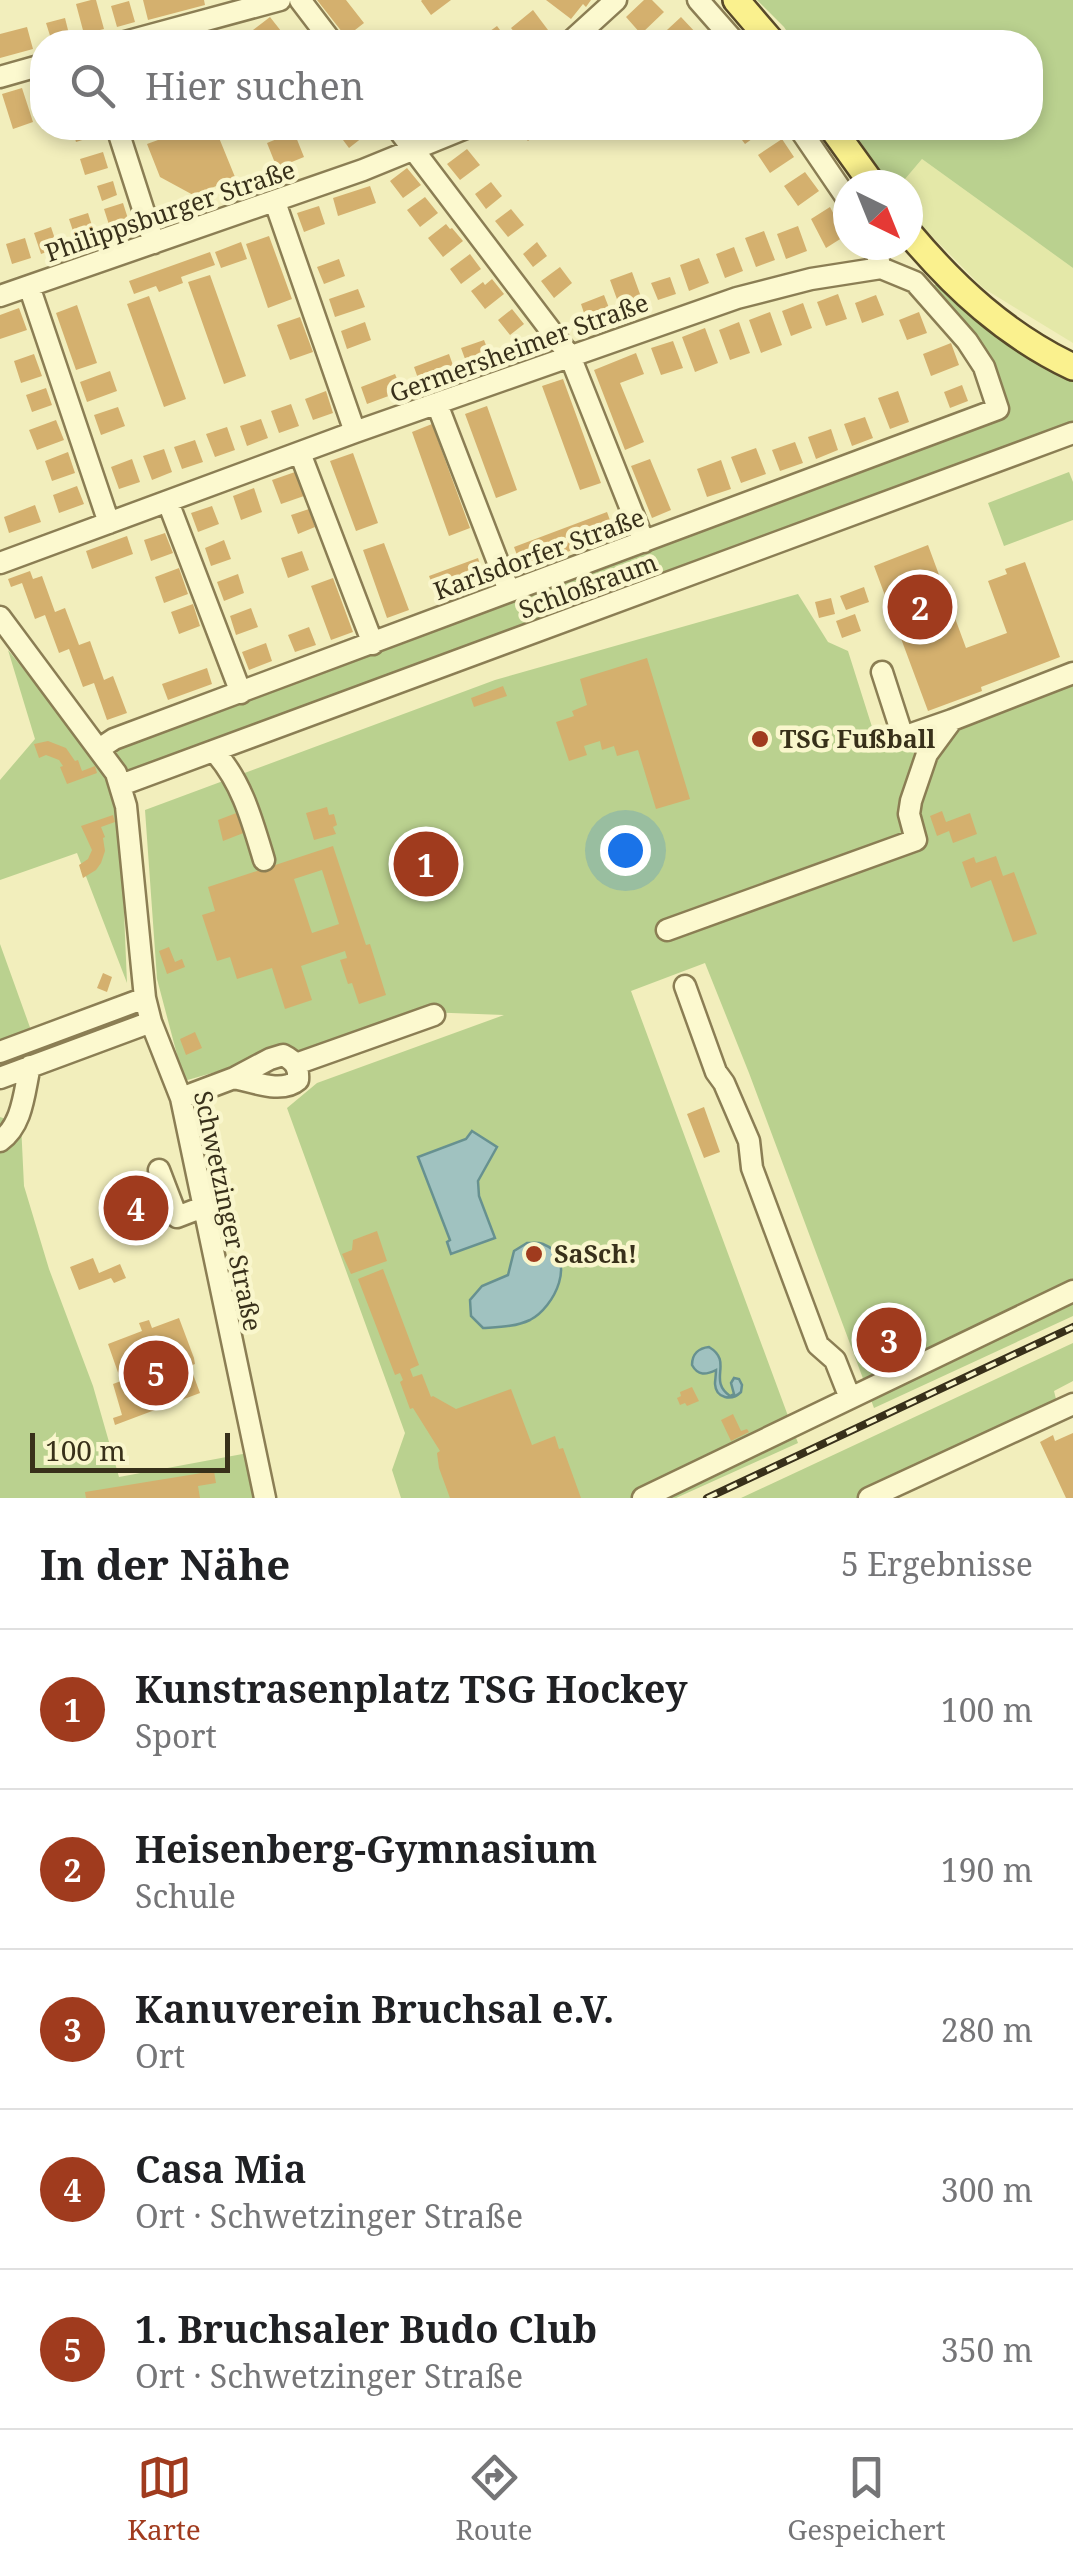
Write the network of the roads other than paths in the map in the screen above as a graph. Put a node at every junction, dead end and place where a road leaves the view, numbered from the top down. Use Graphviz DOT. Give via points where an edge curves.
graph roads {
  1 [pos="280,0"];
  2 [pos="300,0"];
  3 [pos="616,0"];
  4 [pos="698,0"];
  5 [pos="736,0"];
  6 [pos="169,30"];
  7 [pos="323,30"];
  8 [pos="583,30"];
  9 [pos="724,30"];
  10 [pos="762,30"];
  11 [pos="30,69"];
  12 [pos="0,78"];
  13 [pos="121,140"];
  14 [pos="406,140"];
  15 [pos="438,140"];
  16 [pos="808,140"];
  17 [pos="841,140"];
  18 [pos="414,150"];
  19 [pos="862,170"];
  20 [pos="833,178"];
  21 [pos="275,202"];
  22 [pos="154,243"];
  23 [pos="923,250"];
  24 [pos="879,260"];
  25 [pos="935,264"];
  26 [pos="881,268"];
  27 [pos="915,282"];
  28 [pos="28,286"];
  29 [pos="0,296"];
  30 [pos="570,356"];
  31 [pos="1073,367"];
  32 [pos="437,404"];
  33 [pos="355,432"];
  34 [pos="1073,434"];
  35 [pos="300,453"];
  36 [pos="168,502"];
  37 [pos="109,523"];
  38 [pos="644,542"];
  39 [pos="0,563"];
  40 [pos="509,591"];
  41 [pos="0,617"];
  42 [pos="372,644"];
  43 [pos="882,672"];
  44 [pos="1073,672"];
  45 [pos="240,693"];
  46 [pos="952,720"];
  47 [pos="99,750"];
  48 [pos="214,751"];
  49 [pos="121,785"];
  50 [pos="264,860"];
  51 [pos="667,930"];
  52 [pos="685,986"];
  53 [pos="146,998"];
  54 [pos="434,1015"];
  55 [pos="151,1022"];
  56 [pos="0,1052"];
  57 [pos="296,1064"];
  58 [pos="30,1066"];
  59 [pos="0,1078"];
  60 [pos="234,1078"];
  61 [pos="180,1098"];
  62 [pos="0,1141"];
  63 [pos="159,1170"];
  64 [pos="203,1207"];
  65 [pos="1073,1291"];
  66 [pos="850,1398"];
  67 [pos="1073,1404"];
  68 [pos="264,1498"];
  69 [pos="643,1498"];
  70 [pos="870,1498"];
  1 -- 6 [label="street"];
  2 -- 7 [label="street"];
  3 -- 8 [label="street"];
  4 -- 9 [label="street"];
  5 -- 10 [label="main road"];
  11 -- 12 [label="street"];
  13 -- 22 [label="street"];
  14 -- 18 [label="street"];
  15 -- 18 [label="street, Philippsburger Straße"];
  16 -- 20 [label="street"];
  17 -- 19 [label="main road"];
  18 -- 21 [label="street, Philippsburger Straße"];
  18 -- 30 [label="street"];
  21 -- 22 [label="street, Philippsburger Straße"];
  21 -- 33 [label="street"];
  22 -- 28 [label="street, Philippsburger Straße"];
  23 -- 25 [label="main road"];
  24 -- 26 [label="street"];
  25 -- 27 [label="street"];
  25 -- 31 [label="main road" via="982,310"];
  26 -- 27 [label="street"];
  26 -- 30 [label="street, Germersheimer Straße" via="774,287"];
  27 -- 38 [label="street, Karlsdorfer Straße" via="967,340 998,409"];
  28 -- 29 [label="street, Philippsburger Straße"];
  28 -- 37 [label="street"];
  30 -- 32 [label="street, Germersheimer Straße"];
  30 -- 38 [label="street"];
  32 -- 33 [label="street, Germersheimer Straße"];
  32 -- 40 [label="street"];
  33 -- 35 [label="street, Germersheimer Straße"];
  34 -- 48 [label="street, Schloßraum"];
  35 -- 36 [label="street, Germersheimer Straße"];
  35 -- 42 [label="street"];
  36 -- 37 [label="street, Germersheimer Straße"];
  36 -- 45 [label="street"];
  37 -- 39 [label="street, Germersheimer Straße"];
  38 -- 40 [label="street, Karlsdorfer Straße"];
  40 -- 42 [label="street, Karlsdorfer Straße"];
  41 -- 47 [label="street, Schwetzinger Straße"];
  42 -- 45 [label="street, Karlsdorfer Straße"];
  43 -- 46 [label="street" via="903,737"];
  44 -- 46 [label="street"];
  45 -- 47 [label="street, Karlsdorfer Straße"];
  46 -- 51 [label="street" via="927,754 911,801 916,840"];
  47 -- 49 [label="street, Schwetzinger Straße"];
  48 -- 49 [label="street, Schloßraum"];
  48 -- 50 [label="street" via="238,785"];
  49 -- 53 [label="street, Schwetzinger Straße"];
  52 -- 66 [label="street" via="749,1142 752,1168 818,1345 834,1360"];
  53 -- 55 [label="street, Schwetzinger Straße"];
  53 -- 56 [label="street"];
  54 -- 57 [label="street"];
  55 -- 58 [label="street"];
  55 -- 61 [label="street, Schwetzinger Straße"];
  57 -- 60 [label="street" via="284,1056 270,1059"];
  57 -- 60 [label="street" via="292,1086"];
  58 -- 59 [label="street"];
  58 -- 62 [label="street" via="17,1122"];
  60 -- 61 [label="street"];
  61 -- 64 [label="street, Schwetzinger Straße"];
  63 -- 64 [label="street" via="177,1217"];
  64 -- 68 [label="street, Schwetzinger Straße"];
  65 -- 66 [label="street"];
  66 -- 69 [label="street"];
  67 -- 70 [label="street"];
}
